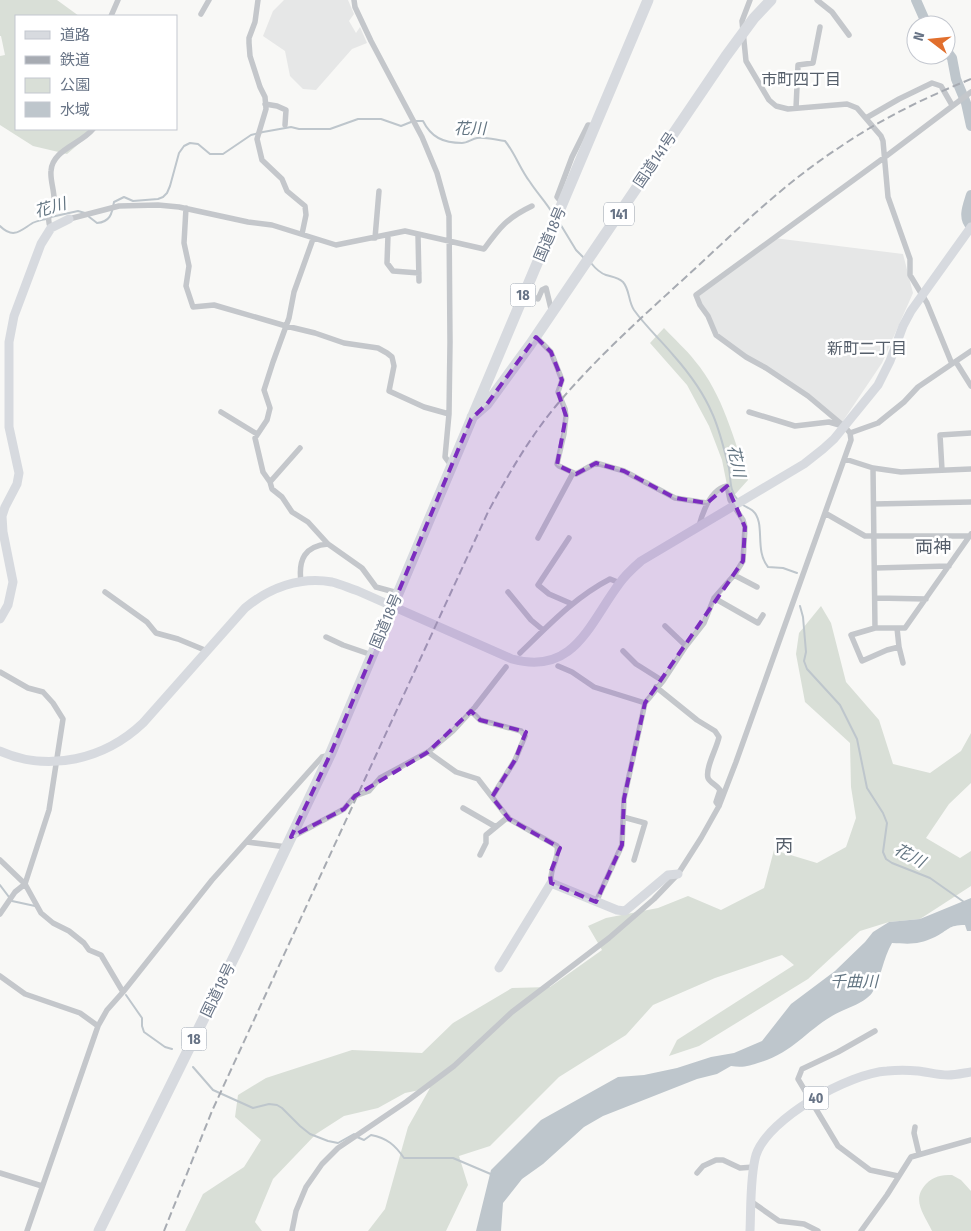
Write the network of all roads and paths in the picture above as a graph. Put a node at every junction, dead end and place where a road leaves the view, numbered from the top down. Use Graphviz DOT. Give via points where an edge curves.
graph roads {
  1 [pos="118,0"];
  2 [pos="209,0"];
  3 [pos="258,0"];
  4 [pos="354,0"];
  5 [pos="648,0"];
  6 [pos="750,0"];
  7 [pos="771,0"];
  8 [pos="817,0"];
  9 [pos="201,14"];
  10 [pos="111,15"];
  11 [pos="820,27"];
  12 [pos="743,33"];
  13 [pos="848,35"];
  14 [pos="970,92"];
  15 [pos="266,104"];
  16 [pos="952,105"];
  17 [pos="796,108"];
  18 [pos="866,118"];
  19 [pos="286,125"];
  20 [pos="92,130"];
  21 [pos="885,157"];
  22 [pos="379,191"];
  23 [pos="532,206"];
  24 [pos="186,208"];
  25 [pos="69,219"];
  26 [pos="971,227"];
  27 [pos="51,228"];
  28 [pos="302,234"];
  29 [pos="418,234"];
  30 [pos="388,235"];
  31 [pos="313,238"];
  32 [pos="375,238"];
  33 [pos="450,242"];
  34 [pos="419,273"];
  35 [pos="419,281"];
  36 [pos="524,294"];
  37 [pos="922,294"];
  38 [pos="552,313"];
  39 [pos="286,326"];
  40 [pos="536,337"];
  41 [pos="971,351"];
  42 [pos="954,362"];
  43 [pos="971,386"];
  44 [pos="484,387"];
  45 [pos="494,395"];
  46 [pos="221,412"];
  47 [pos="748,412"];
  48 [pos="449,414"];
  49 [pos="470,419"];
  50 [pos="847,430"];
  51 [pos="971,433"];
  52 [pos="257,434"];
  53 [pos="300,448"];
  54 [pos="845,459"];
  55 [pos="450,465"];
  56 [pos="873,468"];
  57 [pos="971,469"];
  58 [pos="942,470"];
  59 [pos="573,473"];
  60 [pos="270,482"];
  61 [pos="971,502"];
  62 [pos="707,503"];
  63 [pos="735,504"];
  64 [pos="874,504"];
  65 [pos="825,513"];
  66 [pos="699,526"];
  67 [pos="970,535"];
  68 [pos="875,536"];
  69 [pos="538,538"];
  70 [pos="569,538"];
  71 [pos="328,544"];
  72 [pos="949,566"];
  73 [pos="875,568"];
  74 [pos="734,575"];
  75 [pos="301,582"];
  76 [pos="620,583"];
  77 [pos="757,587"];
  78 [pos="105,592"];
  79 [pos="508,592"];
  80 [pos="398,594"];
  81 [pos="714,598"];
  82 [pos="876,598"];
  83 [pos="926,598"];
  84 [pos="572,604"];
  85 [pos="393,606"];
  86 [pos="763,615"];
  87 [pos="0,619"];
  88 [pos="665,626"];
  89 [pos="875,628"];
  90 [pos="897,628"];
  91 [pos="543,630"];
  92 [pos="326,637"];
  93 [pos="686,646"];
  94 [pos="899,646"];
  95 [pos="207,651"];
  96 [pos="623,651"];
  97 [pos="520,653"];
  98 [pos="372,655"];
  99 [pos="903,663"];
  100 [pos="558,666"];
  101 [pos="506,667"];
  102 [pos="0,672"];
  103 [pos="663,681"];
  104 [pos="656,688"];
  105 [pos="645,703"];
  106 [pos="471,710"];
  107 [pos="0,752"];
  108 [pos="428,752"];
  109 [pos="330,755"];
  110 [pos="58,761"];
  111 [pos="492,797"];
  112 [pos="719,806"];
  113 [pos="463,808"];
  114 [pos="623,816"];
  115 [pos="508,817"];
  116 [pos="496,827"];
  117 [pos="247,842"];
  118 [pos="289,842"];
  119 [pos="480,855"];
  120 [pos="0,860"];
  121 [pos="634,860"];
  122 [pos="678,874"];
  123 [pos="551,883"];
  124 [pos="25,884"];
  125 [pos="596,902"];
  126 [pos="0,914"];
  127 [pos="499,968"];
  128 [pos="0,976"];
  129 [pos="123,992"];
  130 [pos="98,1026"];
  131 [pos="874,1031"];
  132 [pos="971,1072"];
  133 [pos="810,1102"];
  134 [pos="915,1127"];
  135 [pos="971,1140"];
  136 [pos="919,1154"];
  137 [pos="754,1166"];
  138 [pos="0,1173"];
  139 [pos="697,1173"];
  140 [pos="898,1176"];
  141 [pos="42,1186"];
  142 [pos="752,1202"];
  143 [pos="27,1231"];
  144 [pos="99,1231"];
  145 [pos="292,1231"];
  146 [pos="750,1231"];
  147 [pos="818,1231"];
  148 [pos="861,1231"];
  1 -- 10 [label="street"];
  2 -- 9 [label="street"];
  3 -- 15 [label="street" via="249,43 250,56"];
  4 -- 33 [label="street" via="371,42 422,137 437,173 449,216"];
  5 -- 36 [label="highway, 国道18号 / 18"];
  6 -- 12 [label="street" via="742,21"];
  7 -- 12 [label="highway, 国道141号 / 141"];
  8 -- 13 [label="street" via="832,12"];
  11 -- 17 [label="street" via="813,64 798,65"];
  12 -- 17 [label="street" via="746,60 769,100 776,106"];
  12 -- 38 [label="highway, 国道141号 / 141"];
  14 -- 16 [label="street"];
  15 -- 19 [label="street" via="286,110"];
  15 -- 28 [label="street" via="257,139 262,160 282,179 287,191 305,206"];
  16 -- 18 [label="street" via="941,86 932,83"];
  16 -- 21 [label="street"];
  17 -- 18 [label="street" via="847,104 857,108"];
  18 -- 21 [label="street" via="881,136"];
  20 -- 27 [label="street" via="57,155 52,163 54,202 48,217"];
  21 -- 37 [label="street" via="888,197 910,259 910,275"];
  21 -- 50 [label="street" via="696,295 716,335 808,396"];
  22 -- 32 [label="street"];
  23 -- 33 [label="street" via="515,214 484,249"];
  24 -- 25 [label="street" via="119,206"];
  24 -- 28 [label="street"];
  24 -- 39 [label="street" via="184,234 189,266 186,286 193,307 214,305"];
  25 -- 27 [label="street"];
  26 -- 37 [label="street"];
  27 -- 87 [label="street" via="34,260 14,316 9,342 9,427 19,473 2,516 13,582 8,605"];
  28 -- 31 [label="street"];
  29 -- 30 [label="street" via="405,231"];
  29 -- 33 [label="street"];
  29 -- 34 [label="street"];
  30 -- 32 [label="street"];
  30 -- 34 [label="street" via="387,263 393,271"];
  31 -- 32 [label="street" via="336,245"];
  31 -- 39 [label="street"];
  33 -- 48 [label="street"];
  34 -- 35 [label="street"];
  36 -- 38 [label="street" via="538,299 546,288"];
  36 -- 44 [label="highway, 国道18号 / 18"];
  37 -- 42 [label="street"];
  37 -- 50 [label="street" via="903,326 878,386"];
  38 -- 40 [label="highway, 国道141号 / 141"];
  39 -- 48 [label="street" via="344,343 378,348 392,357 394,366 389,391"];
  39 -- 52 [label="street" via="264,390 270,408 267,420"];
  40 -- 45 [label="highway, 国道141号 / 141"];
  40 -- 59 [label="street" via="551,352 562,380 559,396 566,416 557,464"];
  41 -- 42 [label="street"];
  42 -- 43 [label="street"];
  42 -- 50 [label="street" via="918,387 878,423"];
  44 -- 45 [label="highway"];
  44 -- 49 [label="highway, 国道18号 / 18"];
  45 -- 49 [label="highway, 国道141号 / 141"];
  46 -- 52 [label="street"];
  47 -- 50 [label="street" via="795,426 829,422"];
  48 -- 55 [label="street" via="445,457"];
  49 -- 55 [label="highway, 国道18号 / 18"];
  50 -- 54 [label="street" via="851,440"];
  50 -- 63 [label="street" via="810,459"];
  51 -- 58 [label="street" via="940,434"];
  52 -- 60 [label="street" via="255,438 263,472"];
  53 -- 60 [label="street"];
  54 -- 56 [label="street"];
  54 -- 65 [label="street"];
  55 -- 80 [label="highway, 国道18号 / 18"];
  56 -- 58 [label="street" via="901,472"];
  56 -- 64 [label="street"];
  57 -- 58 [label="street"];
  59 -- 62 [label="street" via="596,463 624,471 674,498"];
  59 -- 69 [label="street"];
  60 -- 71 [label="street" via="272,489 292,512 308,522"];
  61 -- 64 [label="street"];
  62 -- 63 [label="street" via="727,486"];
  62 -- 66 [label="street"];
  63 -- 66 [label="street"];
  63 -- 74 [label="street" via="745,527 742,561"];
  64 -- 68 [label="street"];
  65 -- 68 [label="street" via="865,536"];
  65 -- 112 [label="street"];
  66 -- 76 [label="street" via="641,561"];
  67 -- 68 [label="street"];
  67 -- 72 [label="street"];
  68 -- 73 [label="street"];
  70 -- 84 [label="street" via="538,585"];
  71 -- 75 [label="street" via="318,545 302,558 299,569"];
  71 -- 80 [label="street" via="362,568 376,587"];
  72 -- 73 [label="street"];
  72 -- 83 [label="street"];
  73 -- 82 [label="street"];
  74 -- 77 [label="street"];
  74 -- 81 [label="street"];
  75 -- 85 [label="street" via="332,582"];
  75 -- 95 [label="street" via="274,589 254,600"];
  76 -- 84 [label="street" via="610,579"];
  76 -- 85 [label="street" via="578,642 561,657 531,663 512,660"];
  78 -- 95 [label="street" via="148,622 156,633"];
  79 -- 91 [label="street"];
  80 -- 85 [label="highway, 国道18号 / 18"];
  81 -- 86 [label="street" via="758,623"];
  81 -- 93 [label="street" via="704,623"];
  82 -- 83 [label="street"];
  82 -- 89 [label="street"];
  83 -- 90 [label="street" via="905,628"];
  84 -- 91 [label="street"];
  85 -- 98 [label="highway, 国道18号 / 18"];
  88 -- 93 [label="street"];
  89 -- 90 [label="street"];
  89 -- 94 [label="street" via="851,635 862,661"];
  90 -- 94 [label="street"];
  91 -- 97 [label="street"];
  92 -- 98 [label="street"];
  93 -- 103 [label="street"];
  94 -- 99 [label="street"];
  95 -- 110 [label="street" via="148,718 124,739 90,756"];
  96 -- 103 [label="street" via="636,664"];
  98 -- 109 [label="highway, 国道18号 / 18"];
  100 -- 105 [label="street" via="594,687"];
  101 -- 106 [label="street"];
  102 -- 110 [label="street" via="28,688 43,692 61,714 64,719"];
  103 -- 104 [label="street"];
  104 -- 105 [label="street"];
  104 -- 112 [label="street" via="719,737 708,768 708,778 720,790 716,802"];
  105 -- 114 [label="street"];
  106 -- 108 [label="street"];
  106 -- 111 [label="street" via="480,720 521,731 524,736 515,760"];
  107 -- 110 [label="street" via="24,759"];
  108 -- 111 [label="street" via="456,772 478,779"];
  108 -- 118 [label="street" via="380,778 369,791 355,796 344,809"];
  109 -- 117 [label="street" via="322,757"];
  109 -- 118 [label="highway, 国道18号 / 18"];
  110 -- 124 [label="street" via="49,810"];
  111 -- 115 [label="street"];
  112 -- 122 [label="street"];
  113 -- 116 [label="street"];
  114 -- 121 [label="street" via="645,823"];
  114 -- 125 [label="street" via="622,845"];
  115 -- 116 [label="street"];
  115 -- 123 [label="street" via="557,846"];
  116 -- 119 [label="street" via="486,835"];
  117 -- 118 [label="street"];
  117 -- 129 [label="street" via="212,880"];
  118 -- 144 [label="highway, 国道18号 / 18"];
  120 -- 124 [label="street"];
  122 -- 125 [label="street" via="668,875 625,910"];
  122 -- 145 [label="street" via="609,938 512,1012 454,1066 338,1148 312,1176 301,1198"];
  123 -- 125 [label="street"];
  123 -- 127 [label="street"];
  124 -- 126 [label="street" via="15,892"];
  124 -- 129 [label="street" via="41,913 89,950 101,955"];
  128 -- 130 [label="street" via="25,994 80,1013"];
  129 -- 130 [label="street"];
  130 -- 141 [label="street"];
  131 -- 133 [label="street" via="802,1069 798,1079"];
  132 -- 133 [label="street, 40" via="947,1075 885,1071 828,1090"];
  133 -- 137 [label="street, 40" via="770,1132 762,1142"];
  133 -- 140 [label="street" via="845,1153 870,1170"];
  134 -- 136 [label="street"];
  135 -- 136 [label="street"];
  136 -- 140 [label="street" via="911,1157"];
  137 -- 139 [label="street" via="740,1168 716,1160"];
  137 -- 142 [label="street, 40"];
  138 -- 141 [label="street"];
  140 -- 148 [label="street"];
  141 -- 143 [label="street"];
  142 -- 146 [label="street, 40"];
  142 -- 147 [label="street" via="780,1221 804,1224"];
}
